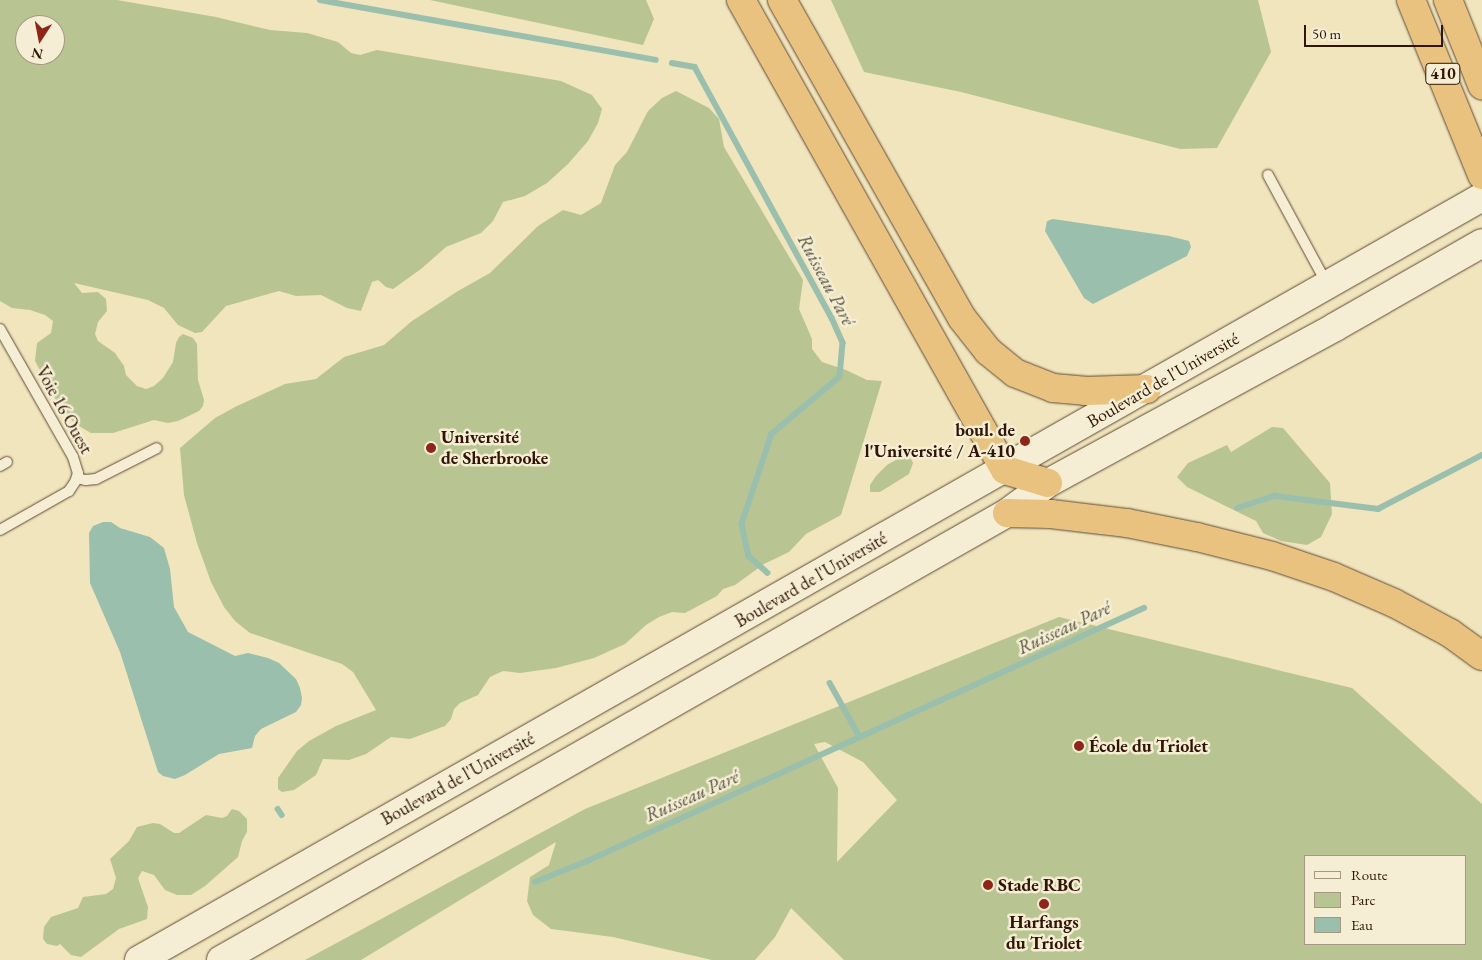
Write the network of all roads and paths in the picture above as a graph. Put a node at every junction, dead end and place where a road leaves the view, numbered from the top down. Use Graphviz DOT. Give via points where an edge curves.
graph roads {
  1 [pos="741,0"];
  2 [pos="782,0"];
  3 [pos="1412,0"];
  4 [pos="1448,0"];
  5 [pos="1482,84"];
  6 [pos="1482,174"];
  7 [pos="1268,176"];
  8 [pos="1482,198"];
  9 [pos="1482,243"];
  10 [pos="1328,286"];
  11 [pos="0,330"];
  12 [pos="1147,389"];
  13 [pos="157,448"];
  14 [pos="1005,470"];
  15 [pos="77,478"];
  16 [pos="1048,483"];
  17 [pos="1007,513"];
  18 [pos="0,530"];
  19 [pos="1482,656"];
  20 [pos="139,960"];
  21 [pos="221,960"];
  1 -- 14 [label="highway"];
  2 -- 12 [label="highway" via="956,308 980,342 1006,367 1043,385 1076,390"];
  3 -- 6 [label="highway, 410"];
  4 -- 5 [label="highway"];
  7 -- 10 [label="lane"];
  8 -- 10 [label="main road, Boulevard de l'Université"];
  9 -- 16 [label="main road, Boulevard de l'Université"];
  10 -- 12 [label="main road, Boulevard de l'Université"];
  11 -- 15 [label="lane, Voie 16 Ouest" via="74,457"];
  12 -- 14 [label="main road, Boulevard de l'Université"];
  13 -- 15 [label="lane" via="96,478"];
  14 -- 16 [label="highway"];
  14 -- 20 [label="main road, Boulevard de l'Université"];
  15 -- 18 [label="lane, Voie 16 Ouest" via="64,494"];
  16 -- 17 [label="main road, Boulevard de l'Université"];
  17 -- 19 [label="highway" via="1057,515 1148,527 1272,556 1334,577 1394,603 1450,633"];
  17 -- 21 [label="main road, Boulevard de l'Université"];
}
